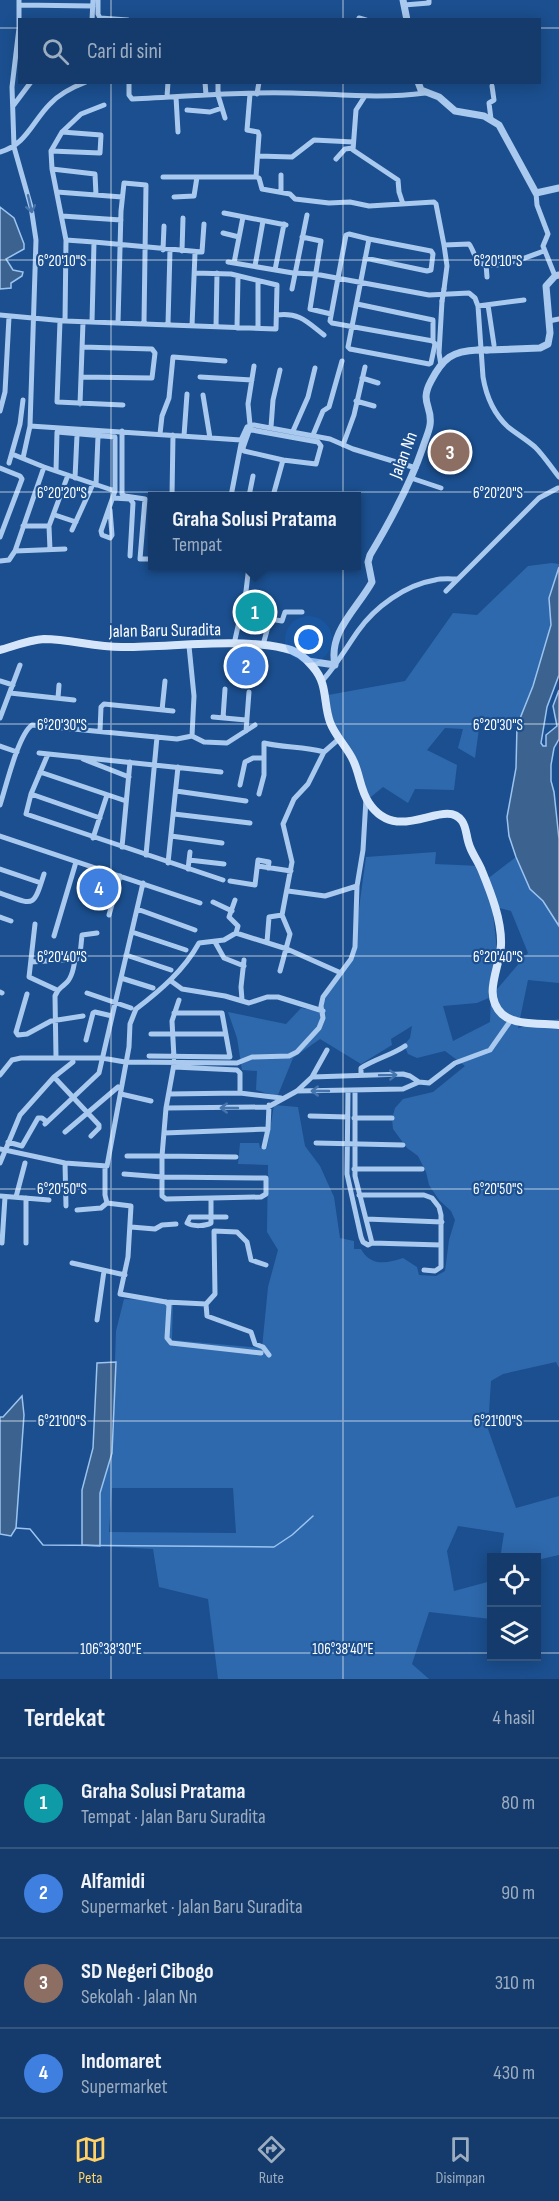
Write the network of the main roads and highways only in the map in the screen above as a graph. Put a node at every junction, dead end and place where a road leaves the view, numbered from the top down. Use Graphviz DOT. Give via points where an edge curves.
graph roads {
  1 [pos="0,650"];
  2 [pos="559,1025"];
  1 -- 2 [label="main road, Jalan Baru Suradita" via="41,639 122,648 263,645 299,654 322,681 330,723 354,762 366,798 375,810 394,822 408,823 445,814 463,821 500,927 493,998 501,1013 511,1020"];
}
